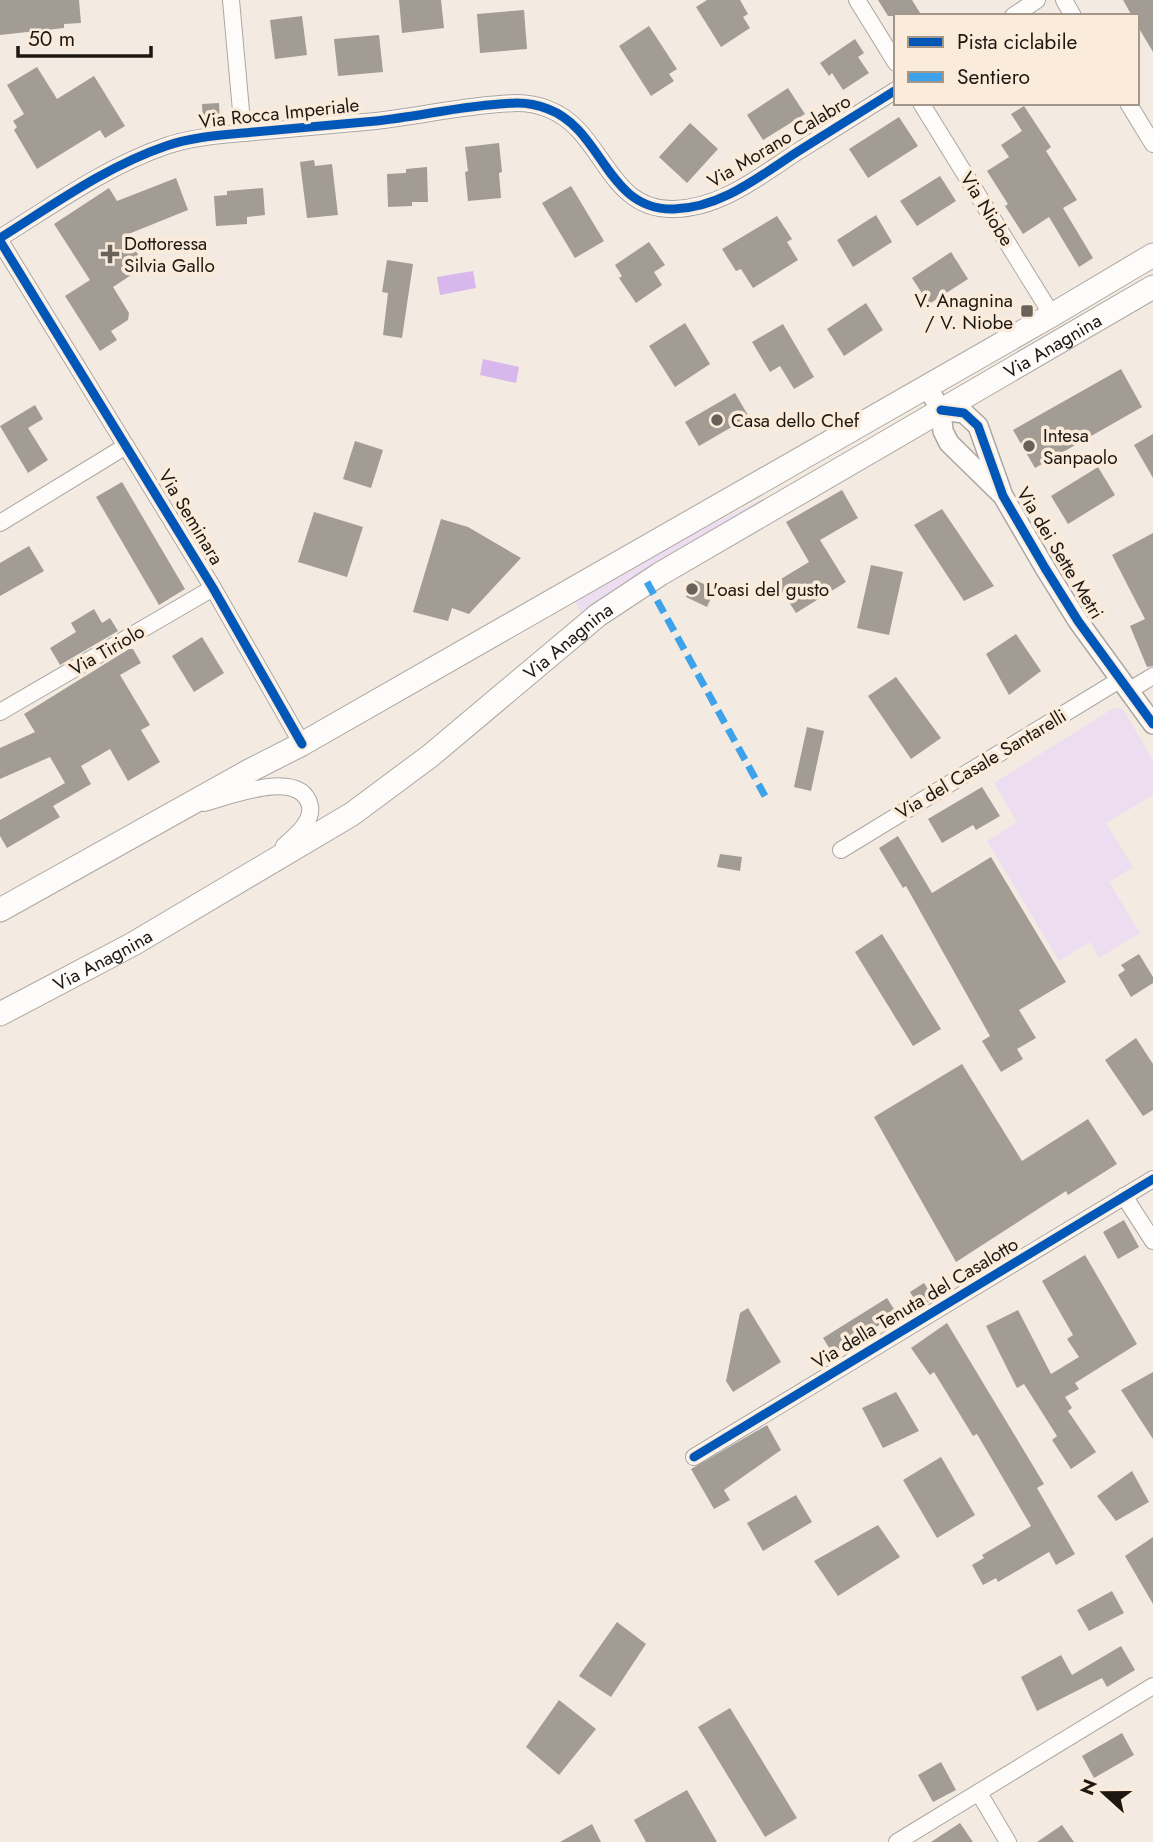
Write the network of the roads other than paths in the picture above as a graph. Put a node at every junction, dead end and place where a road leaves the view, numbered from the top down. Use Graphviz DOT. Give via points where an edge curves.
graph roads {
  1 [pos="231,0"];
  2 [pos="856,0"];
  3 [pos="1037,0"];
  4 [pos="1016,14"];
  5 [pos="894,59"];
  6 [pos="894,91"];
  7 [pos="513,103"];
  8 [pos="922,105"];
  9 [pos="1129,105"];
  10 [pos="243,133"];
  11 [pos="1153,144"];
  12 [pos="0,239"];
  13 [pos="1153,255"];
  14 [pos="1153,287"];
  15 [pos="1052,315"];
  16 [pos="927,387"];
  17 [pos="941,410"];
  18 [pos="127,446"];
  19 [pos="1003,496"];
  20 [pos="0,523"];
  21 [pos="214,588"];
  22 [pos="1153,676"];
  23 [pos="1126,684"];
  24 [pos="0,712"];
  25 [pos="1153,724"];
  26 [pos="302,744"];
  27 [pos="186,807"];
  28 [pos="841,850"];
  29 [pos="200,906"];
  30 [pos="0,910"];
  31 [pos="0,1014"];
  32 [pos="1153,1179"];
  33 [pos="1124,1196"];
  34 [pos="1153,1241"];
  35 [pos="694,1457"];
  36 [pos="1153,1686"];
  37 [pos="979,1793"];
  38 [pos="897,1842"];
  39 [pos="1008,1842"];
  1 -- 10 [label="street"];
  2 -- 5 [label="street"];
  3 -- 4 [label="street"];
  6 -- 7 [label="street, Via Morano Calabro" via="739,189 689,208 664,209 633,197 575,124 551,110"];
  7 -- 10 [label="street, Via Rocca Imperiale"];
  8 -- 15 [label="street, Via Niobe"];
  9 -- 11 [label="street"];
  10 -- 12 [label="street, Via Rocca Imperiale" via="164,146 130,161"];
  12 -- 18 [label="street, Via Seminara"];
  13 -- 15 [label="main road, Via Anagnina"];
  14 -- 17 [label="main road, Via Anagnina"];
  15 -- 16 [label="main road, Via Anagnina"];
  16 -- 17 [label="street"];
  16 -- 26 [label="main road, Via Anagnina"];
  17 -- 19 [label="street, Via dei Sette Metri" via="949,443"];
  17 -- 19 [label="street, Via dei Sette Metri" via="964,413 978,426"];
  17 -- 29 [label="main road, Via Anagnina" via="647,582 566,640 373,800"];
  18 -- 20 [label="street"];
  18 -- 21 [label="street, Via Seminara"];
  19 -- 23 [label="street, Via dei Sette Metri" via="1065,601"];
  21 -- 24 [label="street, Via Tiriolo"];
  21 -- 26 [label="street, Via Seminara"];
  22 -- 23 [label="street, Via del Casale Santarelli"];
  23 -- 25 [label="street, Via dei Sette Metri"];
  23 -- 28 [label="street, Via del Casale Santarelli"];
  26 -- 27 [label="main road, Via Anagnina"];
  27 -- 29 [label="street" via="278,785 302,792 310,808 308,820 290,840"];
  27 -- 30 [label="main road, Via Anagnina"];
  29 -- 31 [label="main road, Via Anagnina"];
  32 -- 33 [label="street, Via della Tenuta del Casalotto"];
  33 -- 34 [label="street"];
  33 -- 35 [label="street, Via della Tenuta del Casalotto"];
  36 -- 37 [label="street"];
  37 -- 38 [label="street"];
  37 -- 39 [label="street"];
}
